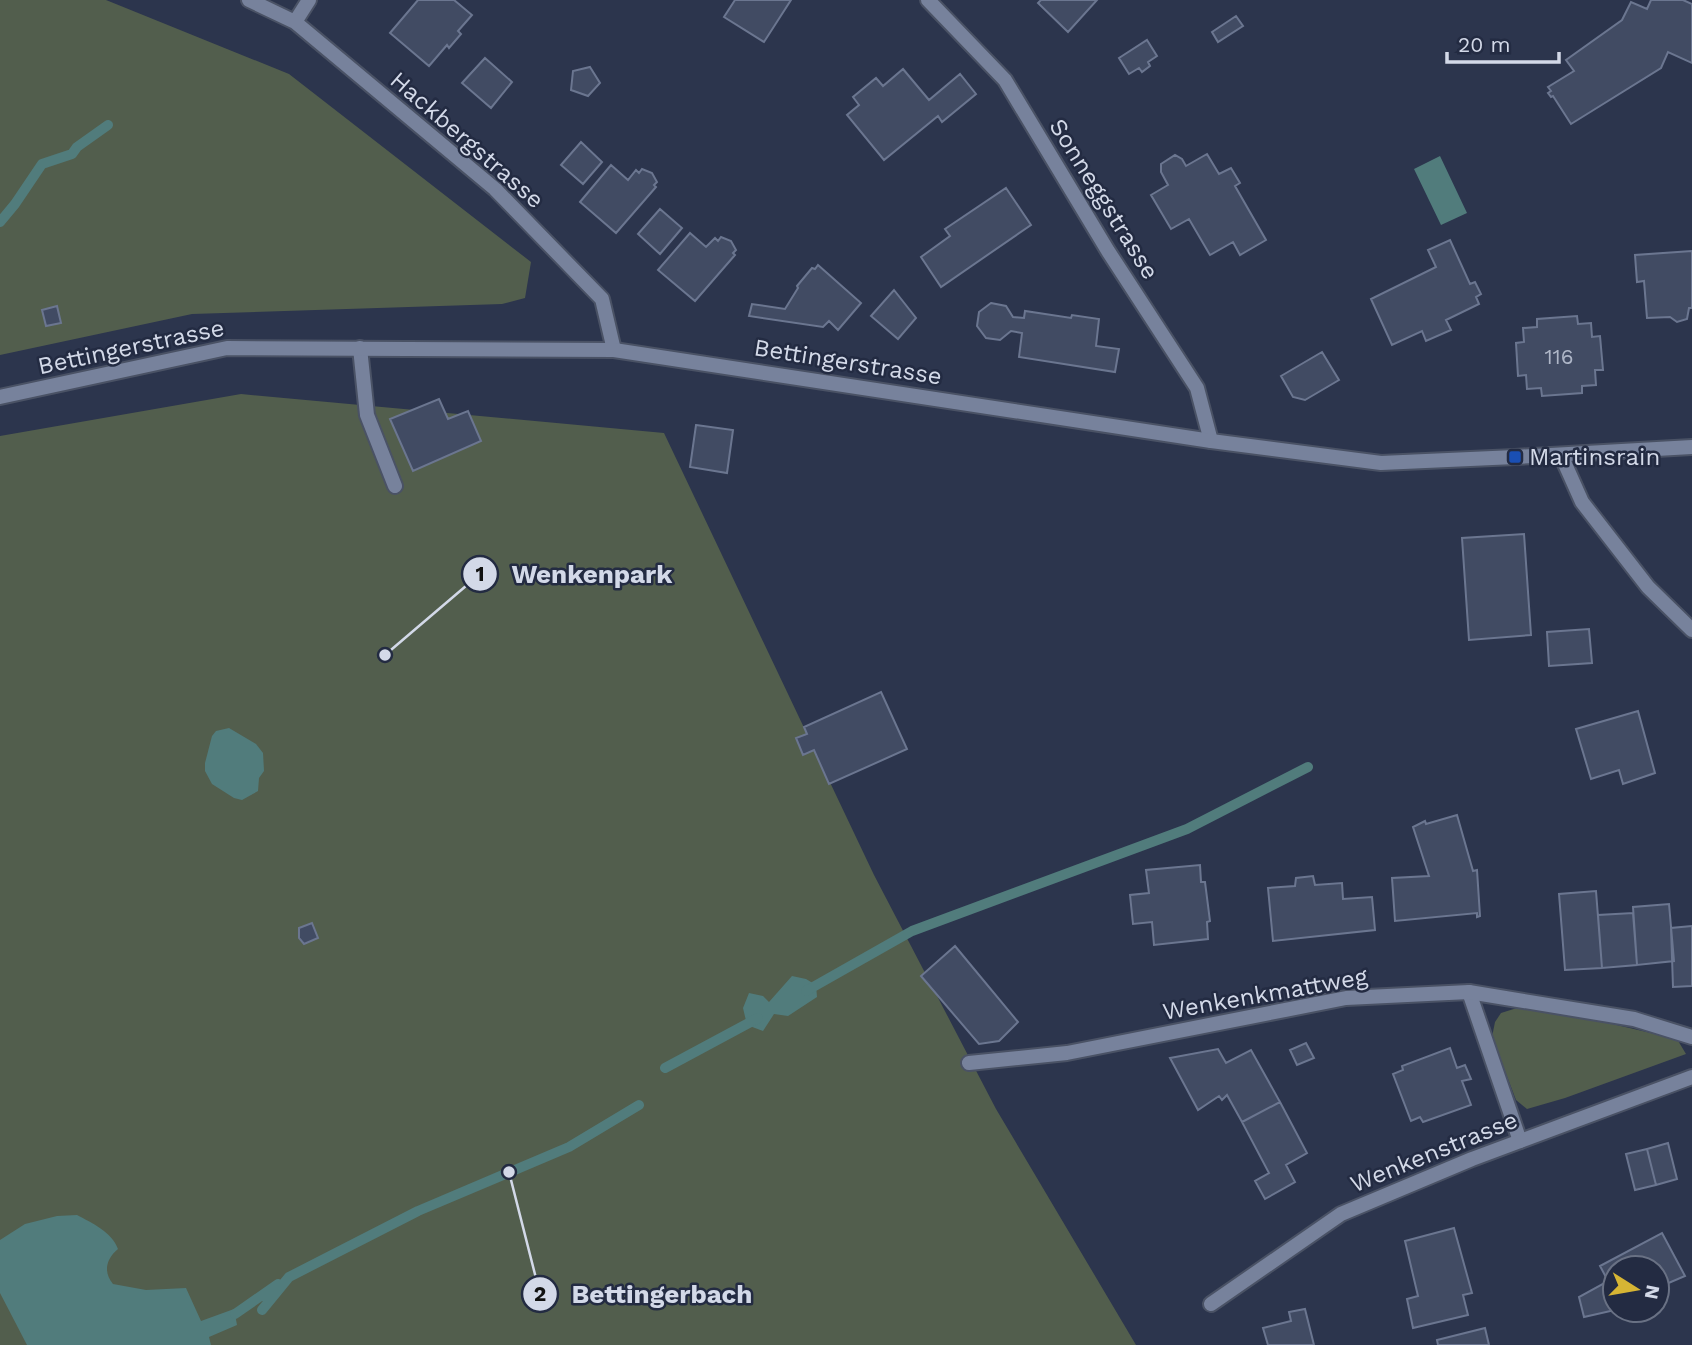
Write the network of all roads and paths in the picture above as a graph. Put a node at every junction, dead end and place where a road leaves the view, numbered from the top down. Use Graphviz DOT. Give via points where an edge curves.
graph roads {
  1 [pos="249,0"];
  2 [pos="309,0"];
  3 [pos="928,0"];
  4 [pos="295,22"];
  5 [pos="360,348"];
  6 [pos="614,350"];
  7 [pos="0,397"];
  8 [pos="1211,441"];
  9 [pos="1692,447"];
  10 [pos="1561,455"];
  11 [pos="396,486"];
  12 [pos="1692,630"];
  13 [pos="1469,992"];
  14 [pos="1692,1037"];
  15 [pos="969,1063"];
  16 [pos="1692,1077"];
  17 [pos="1520,1141"];
  18 [pos="1211,1304"];
  1 -- 4 [label="street, Hackbergstrasse"];
  2 -- 4 [label="street"];
  3 -- 8 [label="street, Sonneggstrasse" via="1005,80 1197,388"];
  4 -- 6 [label="street, Hackbergstrasse" via="495,189 534,229 602,299"];
  5 -- 6 [label="street, Bettingerstrasse"];
  5 -- 7 [label="street, Bettingerstrasse" via="227,348"];
  5 -- 11 [label="street" via="367,415"];
  6 -- 8 [label="street, Bettingerstrasse"];
  8 -- 10 [label="street, Bettingerstrasse" via="1381,463"];
  9 -- 10 [label="street, Bettingerstrasse"];
  10 -- 12 [label="street" via="1582,502 1648,587"];
  13 -- 14 [label="street, Wenkenkmattweg" via="1634,1019"];
  13 -- 15 [label="street, Wenkenkmattweg" via="1346,998 1067,1053"];
  13 -- 17 [label="street"];
  16 -- 17 [label="street, Wenkenstrasse"];
  17 -- 18 [label="street, Wenkenstrasse" via="1341,1214"];
}
